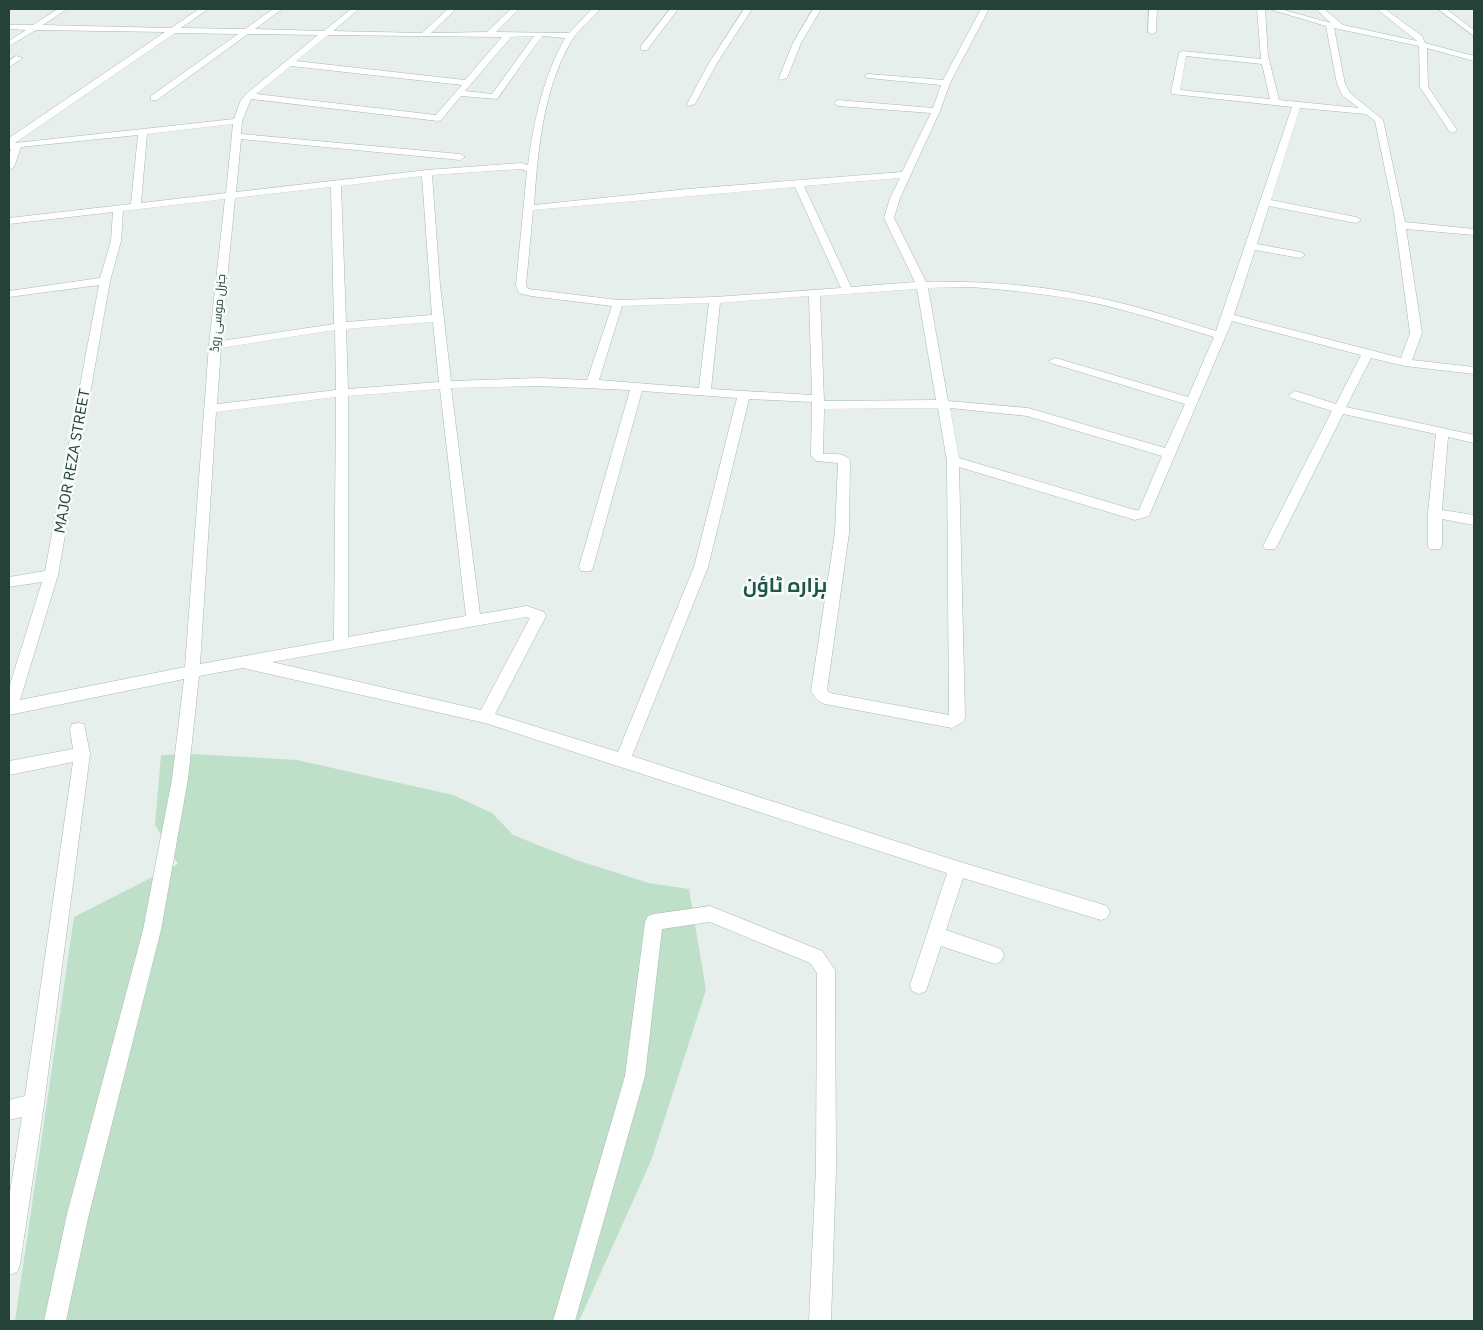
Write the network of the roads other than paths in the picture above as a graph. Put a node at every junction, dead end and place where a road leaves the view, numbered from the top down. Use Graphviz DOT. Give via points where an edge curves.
graph roads {
  1 [pos="63,9"];
  2 [pos="204,9"];
  3 [pos="278,9"];
  4 [pos="356,9"];
  5 [pos="452,9"];
  6 [pos="515,9"];
  7 [pos="596,9"];
  8 [pos="674,9"];
  9 [pos="748,9"];
  10 [pos="817,9"];
  11 [pos="985,9"];
  12 [pos="1153,9"];
  13 [pos="1261,9"];
  14 [pos="1272,9"];
  15 [pos="1320,9"];
  16 [pos="1381,9"];
  17 [pos="1442,9"];
  18 [pos="1330,25"];
  19 [pos="9,27"];
  20 [pos="35,27"];
  21 [pos="1341,27"];
  22 [pos="172,29"];
  23 [pos="248,30"];
  24 [pos="325,32"];
  25 [pos="1152,32"];
  26 [pos="540,34"];
  27 [pos="1474,34"];
  28 [pos="424,35"];
  29 [pos="508,35"];
  30 [pos="488,36"];
  31 [pos="570,36"];
  32 [pos="9,44"];
  33 [pos="1424,46"];
  34 [pos="644,48"];
  35 [pos="9,56"];
  36 [pos="1474,59"];
  37 [pos="1266,62"];
  38 [pos="288,63"];
  39 [pos="9,65"];
  40 [pos="868,76"];
  41 [pos="783,78"];
  42 [pos="469,83"];
  43 [pos="946,83"];
  44 [pos="461,93"];
  45 [pos="249,96"];
  46 [pos="154,98"];
  47 [pos="1275,102"];
  48 [pos="838,103"];
  49 [pos="691,104"];
  50 [pos="1296,104"];
  51 [pos="936,111"];
  52 [pos="1369,112"];
  53 [pos="238,120"];
  54 [pos="143,130"];
  55 [pos="1453,130"];
  56 [pos="237,136"];
  57 [pos="11,143"];
  58 [pos="460,157"];
  59 [pos="9,167"];
  60 [pos="532,169"];
  61 [pos="427,173"];
  62 [pos="906,176"];
  63 [pos="798,183"];
  64 [pos="336,184"];
  65 [pos="229,196"];
  66 [pos="1265,202"];
  67 [pos="136,206"];
  68 [pos="118,208"];
  69 [pos="528,208"];
  70 [pos="1356,220"];
  71 [pos="9,221"];
  72 [pos="1401,225"];
  73 [pos="1474,232"];
  74 [pos="1251,246"];
  75 [pos="1300,255"];
  76 [pos="105,281"];
  77 [pos="922,285"];
  78 [pos="847,290"];
  79 [pos="814,293"];
  80 [pos="9,294"];
  81 [pos="715,300"];
  82 [pos="618,303"];
  83 [pos="1228,317"];
  84 [pos="438,318"];
  85 [pos="341,326"];
  86 [pos="1220,336"];
  87 [pos="215,345"];
  88 [pos="1367,354"];
  89 [pos="1055,361"];
  90 [pos="1405,363"];
  91 [pos="1474,372"];
  92 [pos="592,383"];
  93 [pos="446,385"];
  94 [pos="637,387"];
  95 [pos="705,392"];
  96 [pos="342,394"];
  97 [pos="744,395"];
  98 [pos="1296,395"];
  99 [pos="818,402"];
  100 [pos="1192,402"];
  101 [pos="944,404"];
  102 [pos="210,409"];
  103 [pos="1339,409"];
  104 [pos="1442,432"];
  105 [pos="1474,439"];
  106 [pos="1170,454"];
  107 [pos="952,461"];
  108 [pos="1435,513"];
  109 [pos="1474,520"];
  110 [pos="1270,546"];
  111 [pos="1435,546"];
  112 [pos="586,567"];
  113 [pos="51,575"];
  114 [pos="9,582"];
  115 [pos="474,620"];
  116 [pos="341,643"];
  117 [pos="244,662"];
  118 [pos="192,672"];
  119 [pos="9,709"];
  120 [pos="485,718"];
  121 [pos="78,729"];
  122 [pos="82,754"];
  123 [pos="623,760"];
  124 [pos="9,768"];
  125 [pos="956,869"];
  126 [pos="1101,912"];
  127 [pos="934,935"];
  128 [pos="995,955"];
  129 [pos="919,985"];
  130 [pos="34,1104"];
  131 [pos="9,1110"];
  132 [pos="9,1264"];
  133 [pos="55,1321"];
  134 [pos="564,1321"];
  135 [pos="820,1321"];
  1 -- 20 [label="street"];
  2 -- 22 [label="street"];
  3 -- 23 [label="street"];
  4 -- 24 [label="street, جنرل موسیٰ روڈ"];
  5 -- 28 [label="street"];
  6 -- 30 [label="street"];
  7 -- 31 [label="street"];
  8 -- 34 [label="street"];
  9 -- 49 [label="street"];
  10 -- 41 [label="street" via="797,43"];
  11 -- 43 [label="street"];
  12 -- 25 [label="street"];
  13 -- 37 [label="street"];
  14 -- 18 [label="street"];
  15 -- 21 [label="street"];
  16 -- 33 [label="street" via="1419,38"];
  17 -- 27 [label="street"];
  18 -- 21 [label="street"];
  18 -- 52 [label="street" via="1341,84 1346,94"];
  19 -- 20 [label="street"];
  20 -- 22 [label="street"];
  20 -- 32 [label="street"];
  21 -- 33 [label="street"];
  22 -- 23 [label="street"];
  22 -- 57 [label="street"];
  23 -- 24 [label="street"];
  23 -- 46 [label="street"];
  24 -- 28 [label="street"];
  24 -- 38 [label="street, جنرل موسیٰ روڈ"];
  26 -- 29 [label="street"];
  26 -- 31 [label="street"];
  26 -- 44 [label="street" via="494,97"];
  28 -- 30 [label="street"];
  29 -- 30 [label="street"];
  29 -- 42 [label="street"];
  31 -- 60 [label="street" via="554,69 539,116"];
  33 -- 36 [label="street"];
  33 -- 55 [label="street" via="1424,87"];
  35 -- 39 [label="street" via="19,58"];
  37 -- 47 [label="street"];
  37 -- 47 [label="street" via="1183,53 1175,92"];
  38 -- 42 [label="street"];
  38 -- 45 [label="street, جنرل موسیٰ روڈ"];
  40 -- 43 [label="street"];
  42 -- 44 [label="street"];
  43 -- 51 [label="street"];
  44 -- 45 [label="street" via="438,118"];
  45 -- 53 [label="street, جنرل موسیٰ روڈ"];
  47 -- 50 [label="street"];
  48 -- 51 [label="street"];
  50 -- 52 [label="street"];
  50 -- 66 [label="street"];
  51 -- 62 [label="street"];
  52 -- 72 [label="street" via="1379,120"];
  53 -- 54 [label="street"];
  53 -- 56 [label="street, جنرل موسیٰ روڈ"];
  54 -- 57 [label="street"];
  54 -- 67 [label="street"];
  56 -- 58 [label="street"];
  56 -- 65 [label="street, جنرل موسیٰ روڈ"];
  57 -- 59 [label="street"];
  60 -- 61 [label="street" via="508,165"];
  60 -- 69 [label="street"];
  61 -- 64 [label="street"];
  61 -- 84 [label="street"];
  62 -- 63 [label="street"];
  62 -- 77 [label="street" via="889,218"];
  63 -- 69 [label="street"];
  63 -- 78 [label="street"];
  64 -- 65 [label="street"];
  64 -- 85 [label="street"];
  65 -- 67 [label="street"];
  65 -- 87 [label="street, جنرل موسیٰ روڈ"];
  66 -- 70 [label="street"];
  66 -- 74 [label="street"];
  67 -- 68 [label="street"];
  68 -- 71 [label="street"];
  68 -- 76 [label="street, MAJOR REZA STREET" via="116,241"];
  69 -- 82 [label="street" via="523,291"];
  72 -- 73 [label="street"];
  72 -- 90 [label="street" via="1416,333"];
  74 -- 75 [label="street"];
  74 -- 83 [label="street"];
  76 -- 80 [label="street"];
  76 -- 113 [label="street, MAJOR REZA STREET"];
  77 -- 78 [label="street"];
  77 -- 86 [label="street" via="971,284 1085,298"];
  77 -- 101 [label="street"];
  78 -- 79 [label="street"];
  79 -- 81 [label="street"];
  79 -- 99 [label="street"];
  81 -- 82 [label="street"];
  81 -- 95 [label="street"];
  82 -- 92 [label="street"];
  83 -- 86 [label="street"];
  83 -- 88 [label="street"];
  84 -- 85 [label="street"];
  84 -- 93 [label="street"];
  85 -- 87 [label="street"];
  85 -- 96 [label="street"];
  86 -- 100 [label="street"];
  87 -- 102 [label="street, جنرل موسیٰ روڈ"];
  88 -- 90 [label="street"];
  88 -- 103 [label="street"];
  89 -- 100 [label="street"];
  90 -- 91 [label="street"];
  92 -- 93 [label="street"];
  92 -- 94 [label="street"];
  93 -- 96 [label="street"];
  93 -- 115 [label="street"];
  94 -- 95 [label="street"];
  94 -- 112 [label="street"];
  95 -- 97 [label="street"];
  96 -- 102 [label="street"];
  96 -- 116 [label="street"];
  97 -- 99 [label="street"];
  97 -- 123 [label="street" via="701,567"];
  98 -- 103 [label="street"];
  99 -- 101 [label="street"];
  99 -- 107 [label="street" via="817,455 844,462 842,533 819,691 825,698 952,722 957,718"];
  100 -- 106 [label="street"];
  101 -- 106 [label="street" via="1028,412"];
  101 -- 107 [label="street"];
  102 -- 118 [label="street, جنرل موسیٰ روڈ"];
  103 -- 104 [label="street"];
  103 -- 110 [label="street"];
  104 -- 105 [label="street"];
  104 -- 108 [label="street"];
  106 -- 107 [label="street" via="1144,513 1135,515"];
  108 -- 109 [label="street"];
  108 -- 111 [label="street"];
  113 -- 114 [label="street"];
  113 -- 119 [label="street, MAJOR REZA STREET"];
  115 -- 116 [label="street"];
  115 -- 120 [label="street" via="528,611 539,616"];
  116 -- 117 [label="street"];
  117 -- 118 [label="street"];
  117 -- 120 [label="street"];
  118 -- 119 [label="street"];
  118 -- 133 [label="street, جنرل موسیٰ روڈ" via="180,779 152,930 78,1214"];
  120 -- 123 [label="street"];
  121 -- 122 [label="street"];
  122 -- 124 [label="street"];
  122 -- 130 [label="street"];
  123 -- 125 [label="street"];
  125 -- 126 [label="street"];
  125 -- 127 [label="street"];
  127 -- 128 [label="street"];
  127 -- 129 [label="street"];
  130 -- 131 [label="street"];
  130 -- 132 [label="street"];
  134 -- 135 [label="street" via="635,1076 654,922 710,914 816,957 826,970 826,1168"];
}
